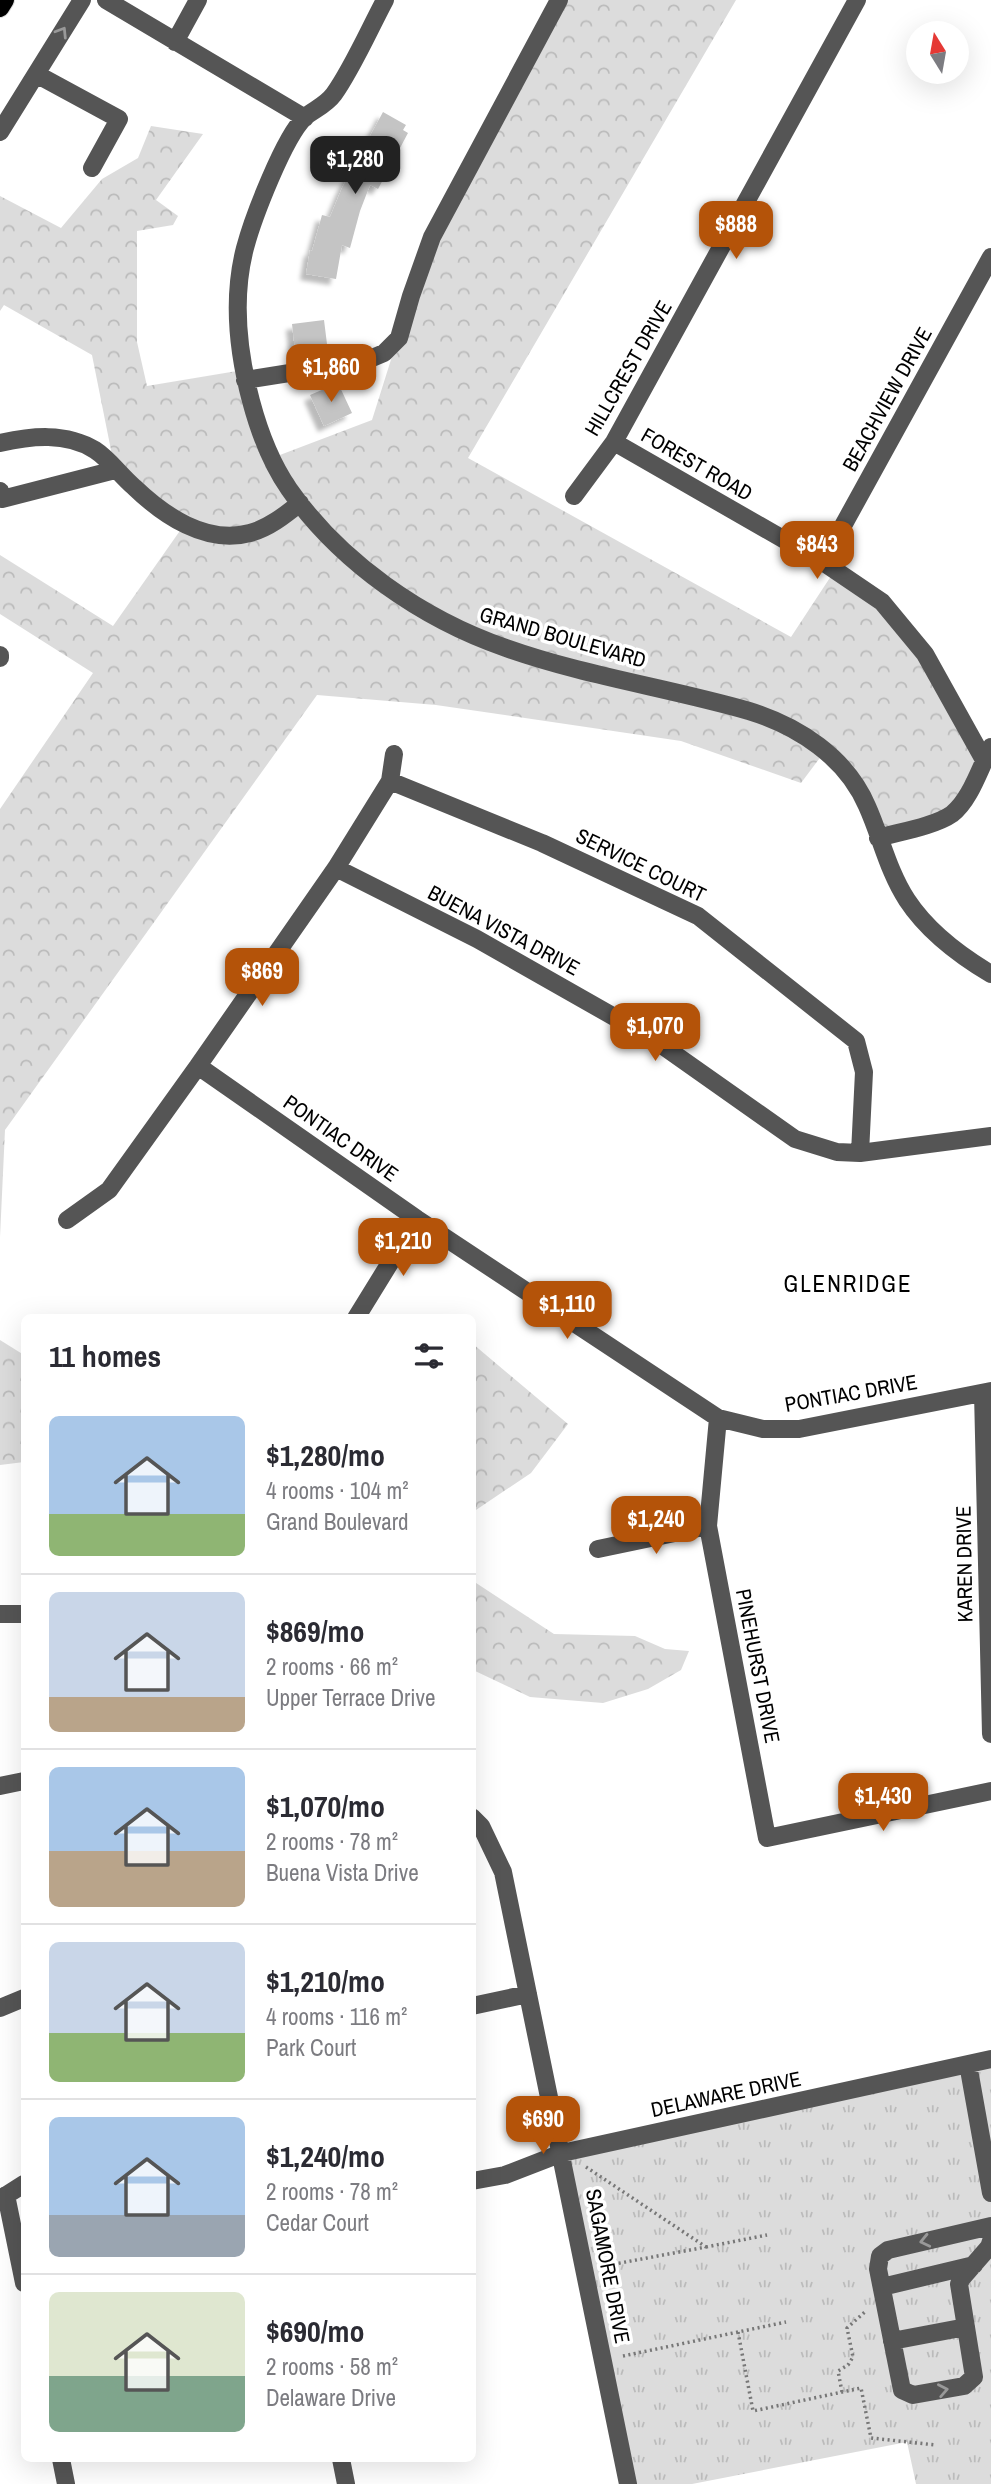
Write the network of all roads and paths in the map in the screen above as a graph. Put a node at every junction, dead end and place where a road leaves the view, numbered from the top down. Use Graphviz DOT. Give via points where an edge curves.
graph roads {
  1 [pos="5,0"];
  2 [pos="82,0"];
  3 [pos="106,0"];
  4 [pos="198,0"];
  5 [pos="385,0"];
  6 [pos="559,0"];
  7 [pos="857,0"];
  8 [pos="0,8"];
  9 [pos="174,42"];
  10 [pos="36,74"];
  11 [pos="305,118"];
  12 [pos="0,131"];
  13 [pos="92,168"];
  14 [pos="991,257"];
  15 [pos="246,380"];
  16 [pos="614,442"];
  17 [pos="0,443"];
  18 [pos="115,470"];
  19 [pos="0,491"];
  20 [pos="574,496"];
  21 [pos="300,503"];
  22 [pos="823,562"];
  23 [pos="987,753"];
  24 [pos="394,754"];
  25 [pos="390,780"];
  26 [pos="878,838"];
  27 [pos="336,867"];
  28 [pos="991,974"];
  29 [pos="198,1066"];
  30 [pos="991,1136"];
  31 [pos="860,1153"];
  32 [pos="418,1219"];
  33 [pos="67,1220"];
  34 [pos="359,1314"];
  35 [pos="987,1392"];
  36 [pos="718,1418"];
  37 [pos="708,1526"];
  38 [pos="598,1549"];
  39 [pos="0,1614"];
  40 [pos="21,1614"];
  41 [pos="991,1734"];
  42 [pos="21,1782"];
  43 [pos="0,1786"];
  44 [pos="991,1791"];
  45 [pos="476,1821"];
  46 [pos="528,1994"];
  47 [pos="21,1999"];
  48 [pos="476,2005"];
  49 [pos="0,2008"];
  50 [pos="991,2059"];
  51 [pos="968,2064"];
  52 [pos="562,2153"];
  53 [pos="584,2165"];
  54 [pos="476,2180"];
  55 [pos="21,2186"];
  56 [pos="991,2193"];
  57 [pos="3,2197"];
  58 [pos="991,2226"];
  59 [pos="767,2235"];
  60 [pos="991,2241"];
  61 [pos="706,2247"];
  62 [pos="974,2265"];
  63 [pos="604,2266"];
  64 [pos="21,2271"];
  65 [pos="878,2295"];
  66 [pos="786,2322"];
  67 [pos="966,2327"];
  68 [pos="738,2332"];
  69 [pos="892,2341"];
  70 [pos="623,2356"];
  71 [pos="842,2392"];
  72 [pos="936,2445"];
  73 [pos="62,2462"];
  74 [pos="342,2462"];
  75 [pos="66,2484"];
  76 [pos="346,2484"];
  77 [pos="628,2484"];
  1 -- 8 [label="main road"];
  10 -- 2 [label="street, one-way"];
  3 -- 9 [label="street"];
  4 -- 9 [label="street"];
  5 -- 11 [label="street, GRAND BOULEVARD" via="335,92"];
  6 -- 15 [label="street" via="432,237 399,338 384,353 365,360"];
  7 -- 16 [label="street, HILLCREST DRIVE"];
  9 -- 11 [label="street"];
  10 -- 12 [label="street"];
  10 -- 13 [label="street" via="119,118"];
  11 -- 15 [label="street, GRAND BOULEVARD" via="268,185 245,249 238,330"];
  14 -- 22 [label="street, BEACHVIEW DRIVE"];
  15 -- 21 [label="street, GRAND BOULEVARD" via="272,458"];
  16 -- 20 [label="street, HILLCREST DRIVE"];
  16 -- 22 [label="street, FOREST ROAD"];
  17 -- 18 [label="street" via="31,436 74,441 94,449"];
  18 -- 19 [label="street" via="2,499"];
  18 -- 21 [label="street" via="167,516 209,532 248,534"];
  21 -- 26 [label="street, GRAND BOULEVARD" via="372,574 422,609 466,632 578,669 749,711 800,732 851,779 867,805"];
  22 -- 23 [label="street, FOREST ROAD" via="882,602 925,654"];
  23 -- 26 [label="street" via="952,814"];
  24 -- 25 [label="street"];
  25 -- 27 [label="street"];
  25 -- 31 [label="street, SERVICE COURT" via="542,843 698,916 856,1041 864,1072"];
  26 -- 28 [label="street, GRAND BOULEVARD" via="894,878 925,924 960,955"];
  27 -- 29 [label="street"];
  27 -- 31 [label="street, BUENA VISTA DRIVE" via="477,939 653,1039 795,1139 837,1152"];
  29 -- 32 [label="street, PONTIAC DRIVE"];
  29 -- 33 [label="street" via="109,1190"];
  30 -- 31 [label="street, BUENA VISTA DRIVE"];
  32 -- 34 [label="street"];
  32 -- 36 [label="street, PONTIAC DRIVE"];
  35 -- 36 [label="street, PONTIAC DRIVE" via="799,1429 763,1429"];
  35 -- 41 [label="street, KAREN DRIVE"];
  36 -- 37 [label="street, PINEHURST DRIVE"];
  37 -- 38 [label="street"];
  37 -- 44 [label="street, PINEHURST DRIVE" via="767,1838"];
  39 -- 40 [label="street"];
  42 -- 43 [label="street"];
  45 -- 46 [label="street, SAGAMORE DRIVE" via="503,1872"];
  46 -- 48 [label="street"];
  46 -- 52 [label="street, SAGAMORE DRIVE"];
  47 -- 49 [label="street"];
  50 -- 51 [label="street, DELAWARE DRIVE"];
  51 -- 52 [label="street, DELAWARE DRIVE"];
  51 -- 56 [label="street"];
  52 -- 54 [label="street, DELAWARE DRIVE" via="505,2175"];
  52 -- 77 [label="street, SAGAMORE DRIVE"];
  53 -- 61 [label="path"];
  55 -- 57 [label="street"];
  57 -- 64 [label="street"];
  58 -- 65 [label="street, one-way" via="888,2250 880,2256"];
  59 -- 61 [label="path"];
  60 -- 62 [label="street"];
  61 -- 63 [label="path"];
  62 -- 65 [label="street"];
  62 -- 67 [label="street" via="959,2284"];
  65 -- 69 [label="street"];
  65 -- 71 [label="path" via="847,2328 853,2357 838,2371"];
  66 -- 68 [label="path"];
  67 -- 69 [label="street"];
  69 -- 67 [label="street, one-way" via="902,2390 913,2395 964,2386 974,2377"];
  68 -- 70 [label="path"];
  68 -- 71 [label="path" via="753,2411"];
  71 -- 72 [label="path" via="861,2388 872,2438"];
  73 -- 75 [label="street"];
  74 -- 76 [label="street"];
}
